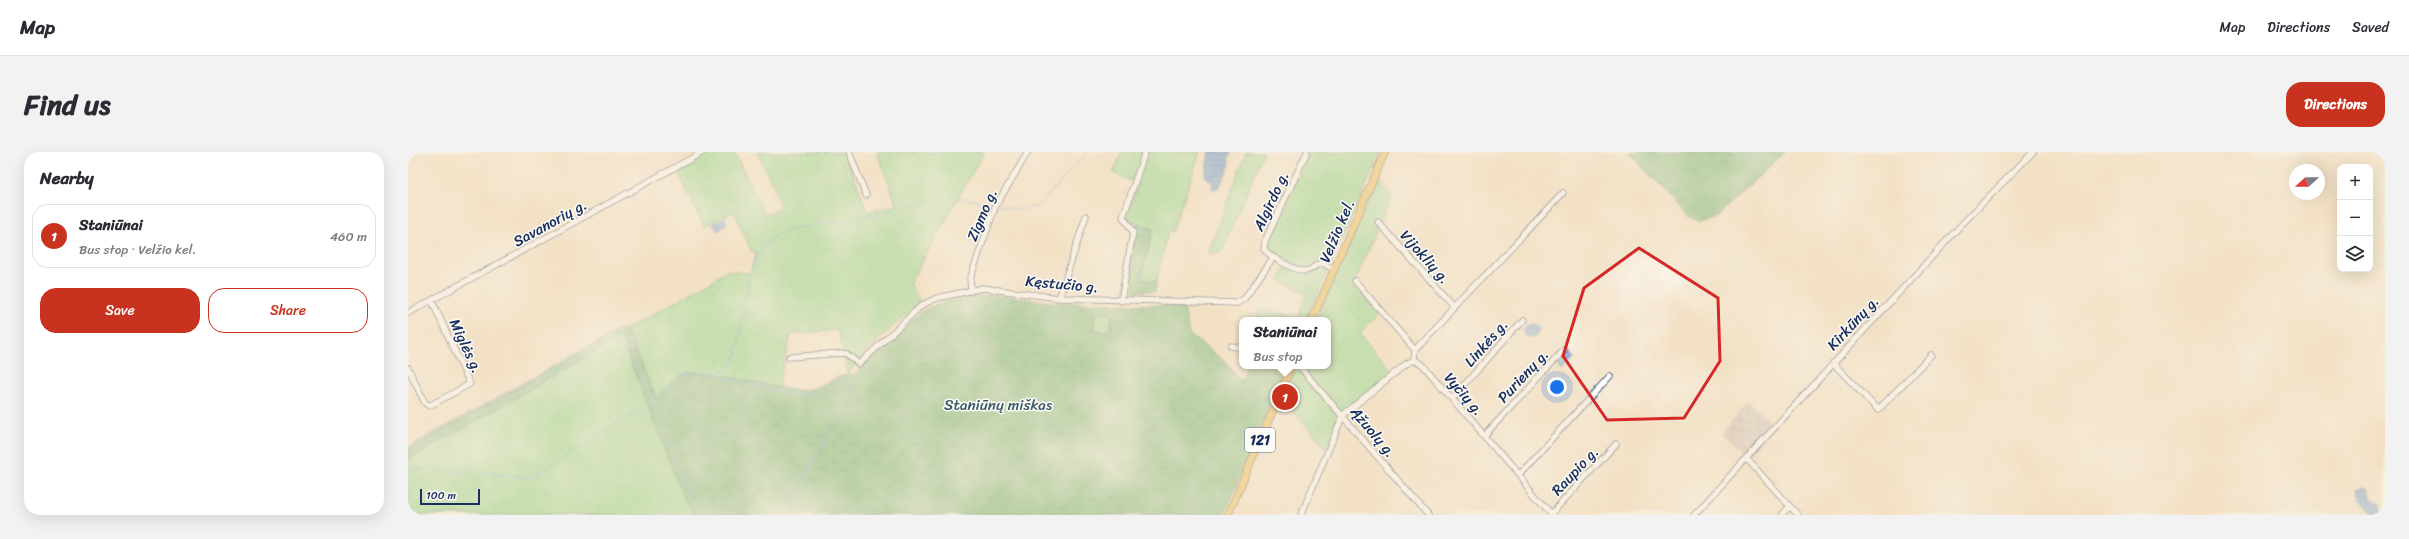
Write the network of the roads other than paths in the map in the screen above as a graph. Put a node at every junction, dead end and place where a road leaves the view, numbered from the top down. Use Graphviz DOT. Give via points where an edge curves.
graph roads {
  1 [pos="703,152"];
  2 [pos="849,152"];
  3 [pos="1028,152"];
  4 [pos="1145,152"];
  5 [pos="1307,152"];
  6 [pos="1385,152"];
  7 [pos="2033,152"];
  8 [pos="1563,193"];
  9 [pos="866,195"];
  10 [pos="1086,216"];
  11 [pos="1378,222"];
  12 [pos="1273,258"];
  13 [pos="1334,269"];
  14 [pos="1355,281"];
  15 [pos="971,291"];
  16 [pos="1059,298"];
  17 [pos="432,301"];
  18 [pos="1121,301"];
  19 [pos="1454,307"];
  20 [pos="408,313"];
  21 [pos="1313,317"];
  22 [pos="1522,320"];
  23 [pos="1231,346"];
  24 [pos="1239,347"];
  25 [pos="1415,350"];
  26 [pos="1564,350"];
  27 [pos="1931,355"];
  28 [pos="789,357"];
  29 [pos="1414,360"];
  30 [pos="1833,363"];
  31 [pos="408,368"];
  32 [pos="1291,369"];
  33 [pos="1302,369"];
  34 [pos="1610,376"];
  35 [pos="1452,399"];
  36 [pos="1343,415"];
  37 [pos="1484,436"];
  38 [pos="1616,444"];
  39 [pos="1746,458"];
  40 [pos="1518,475"];
  41 [pos="1790,506"];
  42 [pos="1302,512"];
  43 [pos="1551,514"];
  44 [pos="1228,515"];
  45 [pos="1308,515"];
  46 [pos="1428,515"];
  47 [pos="1694,515"];
  48 [pos="1782,515"];
  49 [pos="1798,515"];
  1 -- 17 [label="street, Savanorių g."];
  2 -- 9 [label="street"];
  3 -- 15 [label="street, Zigmo g." via="995,208 970,279"];
  4 -- 18 [label="street" via="1123,217 1133,232"];
  5 -- 12 [label="street, Algirdo g." via="1265,241 1265,251"];
  6 -- 13 [label="main road, Velžio kel."];
  7 -- 30 [label="street, Kirkūnų g."];
  8 -- 19 [label="street" via="1477,286"];
  10 -- 16 [label="street"];
  11 -- 19 [label="street, Vijoklių g."];
  12 -- 13 [label="street" via="1304,271 1322,263"];
  12 -- 18 [label="street, Kęstučio g." via="1244,299 1237,303"];
  13 -- 21 [label="main road, Velžio kel."];
  14 -- 25 [label="street"];
  15 -- 16 [label="street, Kęstučio g." via="995,288"];
  15 -- 28 [label="street, Kęstučio g." via="937,298 922,305 859,364 842,353"];
  16 -- 18 [label="street, Kęstučio g."];
  17 -- 20 [label="street, Savanorių g."];
  17 -- 31 [label="street, Miglės g." via="470,384 429,406 425,404"];
  19 -- 25 [label="street"];
  22 -- 35 [label="street, Linkės g."];
  23 -- 24 [label="street"];
  25 -- 29 [label="street"];
  26 -- 37 [label="street, Purienų g."];
  27 -- 30 [label="street" via="1878,410"];
  29 -- 35 [label="street, Vyčių g." via="1422,364"];
  29 -- 36 [label="street"];
  30 -- 39 [label="street, Kirkūnų g."];
  32 -- 44 [label="main road, 121"];
  33 -- 36 [label="street, Ąžuolų g."];
  34 -- 40 [label="street"];
  35 -- 37 [label="street, Vyčių g."];
  36 -- 42 [label="street"];
  36 -- 46 [label="street, Ąžuolų g."];
  37 -- 40 [label="street, Vyčių g."];
  38 -- 43 [label="street, Raupio g."];
  39 -- 41 [label="street"];
  39 -- 47 [label="street, Kirkūnų g."];
  40 -- 43 [label="street, Vyčių g."];
  41 -- 48 [label="street"];
  41 -- 49 [label="street"];
  42 -- 45 [label="street"];
}
